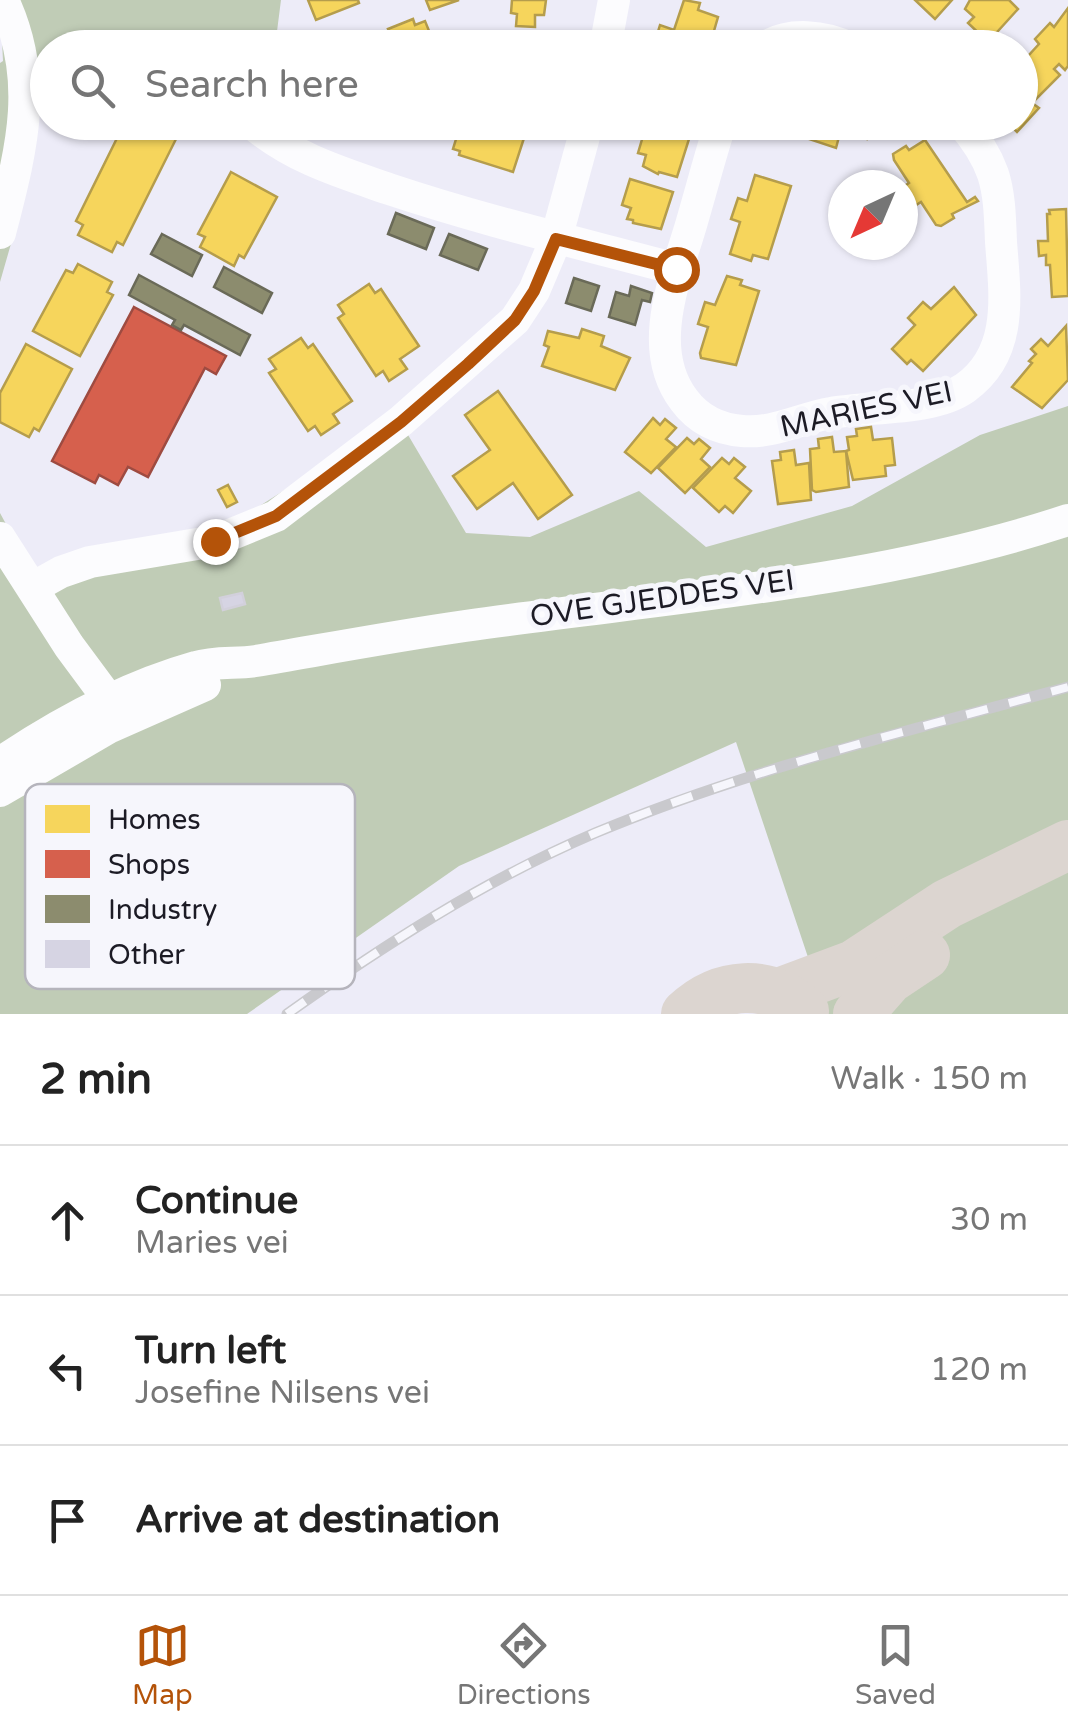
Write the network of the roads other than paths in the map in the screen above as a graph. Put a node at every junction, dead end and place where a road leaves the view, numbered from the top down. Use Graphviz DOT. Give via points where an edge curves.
graph roads {
  1 [pos="614,0"];
  2 [pos="4,9"];
  3 [pos="608,30"];
  4 [pos="272,140"];
  5 [pos="583,140"];
  6 [pos="715,140"];
  7 [pos="976,140"];
  8 [pos="0,233"];
  9 [pos="556,239"];
  10 [pos="676,269"];
  11 [pos="1068,520"];
  12 [pos="0,538"];
  13 [pos="34,587"];
  14 [pos="102,712"];
  15 [pos="0,763"];
  16 [pos="0,791"];
  17 [pos="1068,845"];
  18 [pos="1068,879"];
  19 [pos="793,1004"];
  20 [pos="686,1014"];
  21 [pos="858,1014"];
  1 -- 3 [label="street"];
  2 -- 8 [label="street" via="23,58 27,106"];
  4 -- 9 [label="street" via="319,164"];
  5 -- 9 [label="street"];
  6 -- 10 [label="street, MARIES VEI"];
  7 -- 10 [label="street, MARIES VEI" via="998,191 1004,328 986,370 946,398 767,430 710,423 687,404 666,368"];
  9 -- 10 [label="street"];
  9 -- 13 [label="street" via="515,320 401,422 276,516 215,541 90,562"];
  11 -- 14 [label="street, OVE GJEDDES VEI" via="932,558 402,633 254,661"];
  12 -- 13 [label="street"];
  13 -- 14 [label="street"];
  14 -- 15 [label="street, OVE GJEDDES VEI"];
  14 -- 16 [label="street, OVE GJEDDES VEI"];
  17 -- 19 [label="highway" via="947,904"];
  18 -- 21 [label="highway" via="930,951 889,979"];
  19 -- 20 [label="highway" via="757,988 736,988"];
}
